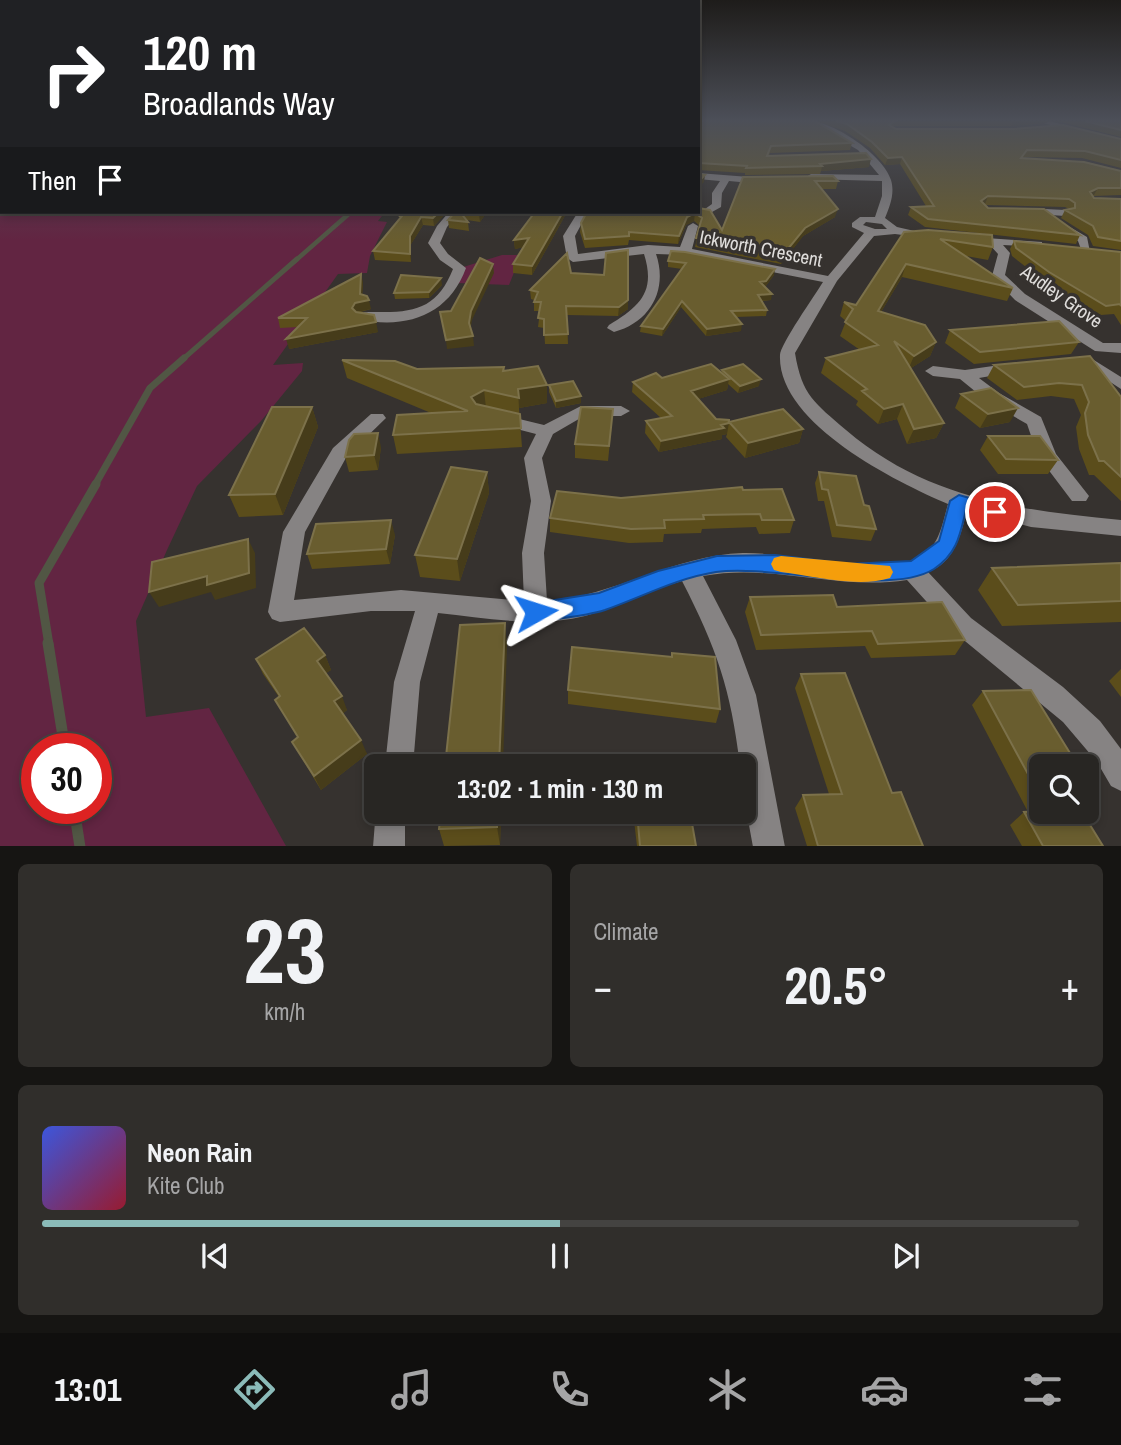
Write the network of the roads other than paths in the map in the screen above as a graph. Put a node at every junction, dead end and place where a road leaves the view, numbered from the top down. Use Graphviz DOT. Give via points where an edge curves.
graph roads {
  1 [pos="870,160"];
  2 [pos="700,176"];
  3 [pos="805,177"];
  4 [pos="884,178"];
  5 [pos="779,179"];
  6 [pos="725,180"];
  7 [pos="1009,211"];
  8 [pos="1044,212"];
  9 [pos="1065,213"];
  10 [pos="452,214"];
  11 [pos="582,214"];
  12 [pos="703,214"];
  13 [pos="693,226"];
  14 [pos="875,226"];
  15 [pos="994,243"];
  16 [pos="1055,245"];
  17 [pos="648,249"];
  18 [pos="1086,250"];
  19 [pos="685,251"];
  20 [pos="831,280"];
  21 [pos="363,316"];
  22 [pos="614,328"];
  23 [pos="1100,348"];
  24 [pos="1121,348"];
  25 [pos="1034,365"];
  26 [pos="933,371"];
  27 [pos="964,375"];
  28 [pos="1121,384"];
  29 [pos="621,411"];
  30 [pos="485,416"];
  31 [pos="377,418"];
  32 [pos="546,432"];
  33 [pos="1079,496"];
  34 [pos="959,501"];
  35 [pos="1121,527"];
  36 [pos="911,569"];
  37 [pos="688,570"];
  38 [pos="429,603"];
  39 [pos="536,612"];
  40 [pos="400,754"];
  41 [pos="1121,776"];
  42 [pos="390,824"];
  43 [pos="389,846"];
  44 [pos="769,846"];
  1 -- 4 [label="street"];
  2 -- 6 [label="street"];
  3 -- 4 [label="street"];
  4 -- 14 [label="street" via="888,193"];
  5 -- 6 [label="street"];
  6 -- 12 [label="street" via="717,193 717,205"];
  7 -- 8 [label="street"];
  8 -- 9 [label="street"];
  8 -- 18 [label="street" via="1083,239"];
  10 -- 21 [label="street" via="434,243 460,268 456,283 441,303 393,318"];
  11 -- 17 [label="street, Ickworth Crescent" via="569,236 573,258"];
  13 -- 19 [label="street, Ickworth Crescent"];
  14 -- 15 [label="street" via="891,224 894,230"];
  14 -- 20 [label="street"];
  15 -- 16 [label="street"];
  15 -- 23 [label="street, Audley Grove" via="1004,253 998,276 1020,297"];
  17 -- 19 [label="street, Ickworth Crescent"];
  17 -- 22 [label="street" via="657,271 656,285 641,313"];
  19 -- 20 [label="street, Ickworth Crescent"];
  20 -- 34 [label="street" via="787,354 791,379 806,404 848,445 911,481"];
  23 -- 24 [label="street, Audley Grove"];
  23 -- 28 [label="street, Audley Grove" via="1101,357 1083,362"];
  25 -- 27 [label="street"];
  26 -- 27 [label="street"];
  27 -- 33 [label="street" via="1035,421 1047,456"];
  29 -- 32 [label="street" via="581,411"];
  30 -- 32 [label="street"];
  31 -- 38 [label="street" via="340,452 294,532 280,612 400,600"];
  32 -- 39 [label="street" via="533,458 541,501 533,553"];
  34 -- 35 [label="street" via="1031,519"];
  34 -- 36 [label="street" via="948,545 926,564"];
  36 -- 37 [label="street" via="848,572 748,562"];
  36 -- 41 [label="street" via="969,630 1076,713 1095,733"];
  37 -- 39 [label="street" via="601,602"];
  37 -- 44 [label="street" via="736,670"];
  38 -- 39 [label="street"];
  38 -- 40 [label="street" via="407,682"];
  42 -- 43 [label="street"];
}
